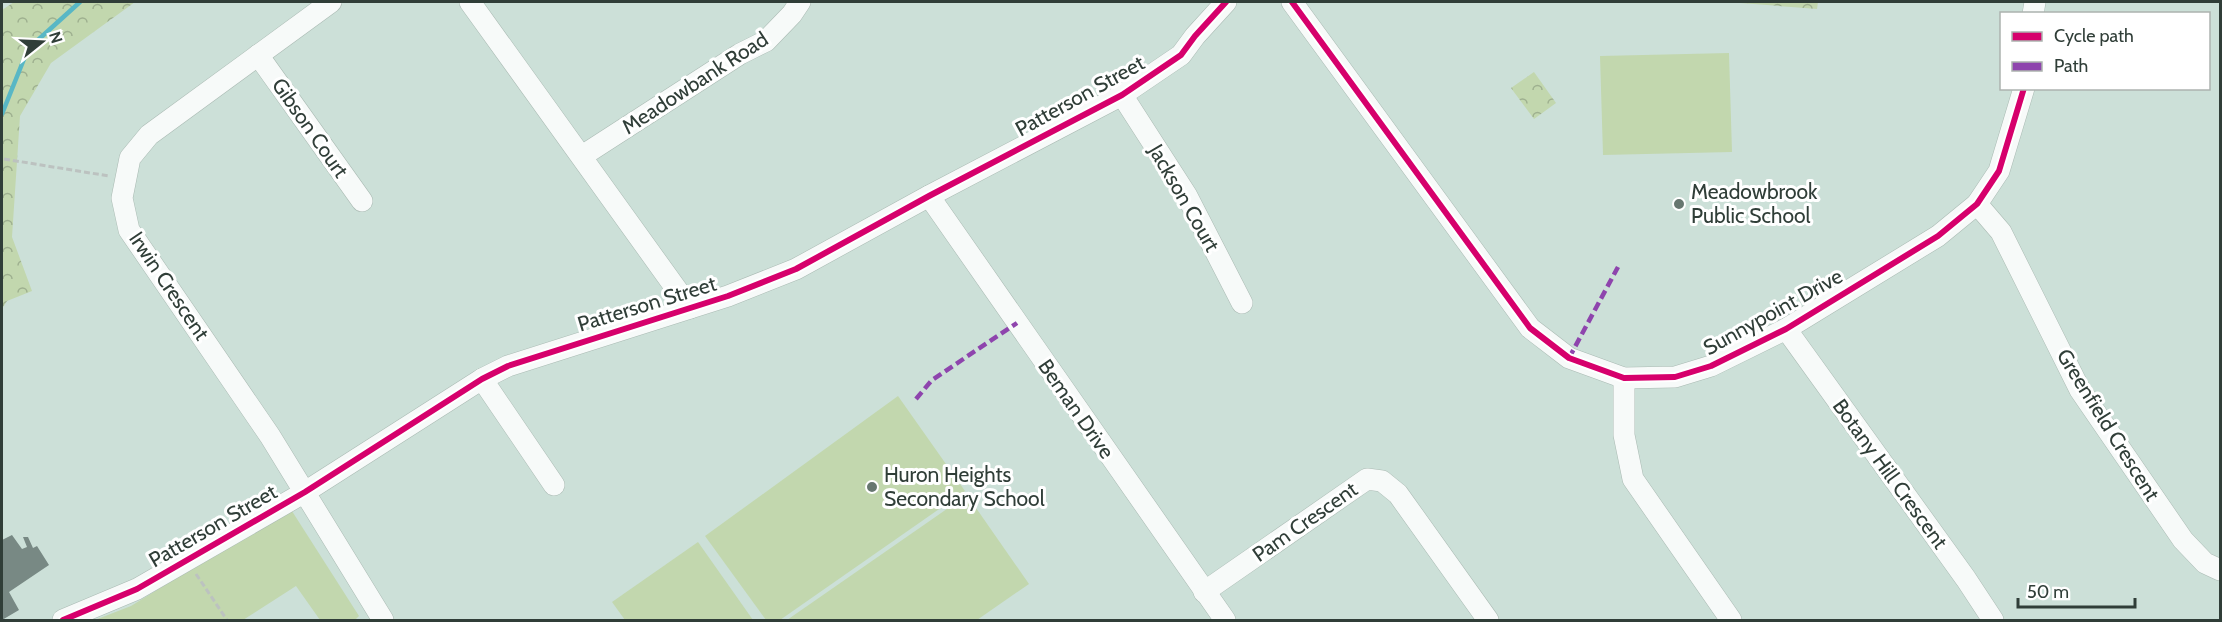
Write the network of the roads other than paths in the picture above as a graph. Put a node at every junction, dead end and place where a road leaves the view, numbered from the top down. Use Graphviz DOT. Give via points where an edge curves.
graph roads {
  1 [pos="331,2"];
  2 [pos="470,2"];
  3 [pos="800,2"];
  4 [pos="1226,2"];
  5 [pos="1292,2"];
  6 [pos="258,55"];
  7 [pos="2023,90"];
  8 [pos="1122,95"];
  9 [pos="582,156"];
  10 [pos="929,196"];
  11 [pos="362,201"];
  12 [pos="1977,204"];
  13 [pos="1242,303"];
  14 [pos="690,308"];
  15 [pos="1786,329"];
  16 [pos="1624,378"];
  17 [pos="482,379"];
  18 [pos="554,485"];
  19 [pos="305,492"];
  20 [pos="2220,570"];
  21 [pos="1204,592"];
  22 [pos="63,621"];
  23 [pos="383,621"];
  24 [pos="1225,621"];
  25 [pos="1488,621"];
  26 [pos="1731,621"];
  27 [pos="1992,621"];
  1 -- 6 [label="street, Irwin Crescent"];
  2 -- 9 [label="street"];
  3 -- 9 [label="street, Meadowbank Road" via="766,41"];
  4 -- 8 [label="street, Patterson Street" via="1181,55"];
  5 -- 16 [label="street, Sunnypoint Drive" via="1530,328 1569,358"];
  6 -- 11 [label="street, Gibson Court"];
  6 -- 19 [label="street, Irwin Crescent" via="149,135 130,158 122,198 129,230"];
  7 -- 12 [label="street, Sunnypoint Drive" via="1999,171"];
  8 -- 10 [label="street, Patterson Street"];
  8 -- 13 [label="street, Jackson Court" via="1187,196"];
  9 -- 14 [label="street"];
  10 -- 14 [label="street, Patterson Street" via="795,268"];
  10 -- 21 [label="street, Beman Drive"];
  12 -- 15 [label="street, Sunnypoint Drive" via="1938,236"];
  12 -- 20 [label="street, Greenfield Crescent" via="2001,232 2080,390 2183,540 2205,564"];
  14 -- 17 [label="street, Patterson Street" via="508,366"];
  15 -- 16 [label="street, Sunnypoint Drive" via="1712,366 1675,377"];
  15 -- 27 [label="street, Botany Hill Crescent"];
  16 -- 26 [label="street" via="1624,435 1632,479"];
  17 -- 18 [label="street"];
  17 -- 19 [label="street, Patterson Street"];
  19 -- 22 [label="street, Patterson Street" via="137,589"];
  19 -- 23 [label="street, Irwin Crescent"];
  21 -- 24 [label="street, Beman Drive"];
  21 -- 25 [label="street, Pam Crescent" via="1367,479 1382,481 1398,494"];
}
